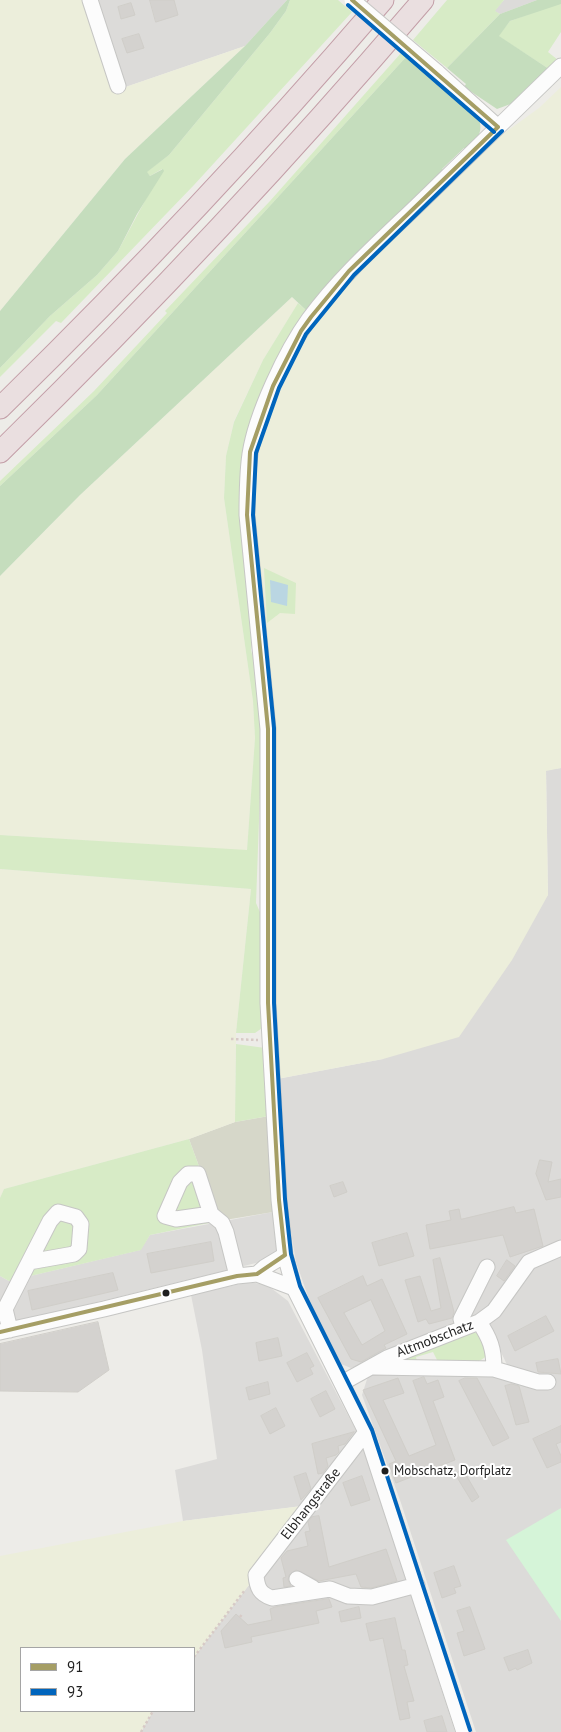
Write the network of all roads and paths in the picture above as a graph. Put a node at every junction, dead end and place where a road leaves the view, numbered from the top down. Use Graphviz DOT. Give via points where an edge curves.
graph roads {
  1 [pos="90,0"];
  2 [pos="352,0"];
  3 [pos="383,0"];
  4 [pos="423,0"];
  5 [pos="561,66"];
  6 [pos="118,86"];
  7 [pos="498,127"];
  8 [pos="0,408"];
  9 [pos="0,452"];
  10 [pos="231,1039"];
  11 [pos="270,1040"];
  12 [pos="211,1214"];
  13 [pos="561,1248"];
  14 [pos="285,1256"];
  15 [pos="29,1262"];
  16 [pos="487,1267"];
  17 [pos="257,1274"];
  18 [pos="237,1276"];
  19 [pos="294,1288"];
  20 [pos="479,1322"];
  21 [pos="463,1327"];
  22 [pos="5,1331"];
  23 [pos="373,1367"];
  24 [pos="494,1369"];
  25 [pos="548,1382"];
  26 [pos="342,1383"];
  27 [pos="366,1432"];
  28 [pos="256,1575"];
  29 [pos="304,1585"];
  30 [pos="417,1585"];
  31 [pos="330,1590"];
  32 [pos="243,1613"];
  33 [pos="240,1617"];
  34 [pos="195,1656"];
  35 [pos="151,1712"];
  36 [pos="141,1732"];
  37 [pos="464,1732"];
  1 -- 6 [label="street"];
  2 -- 7 [label="street, bridge"];
  3 -- 8 [label="highway" via="152,255"];
  4 -- 9 [label="highway" via="348,88 175,277"];
  5 -- 7 [label="street"];
  7 -- 11 [label="street" via="349,271 311,317 273,386 250,452 247,515 268,730 266,875"];
  10 -- 11 [label="path"];
  11 -- 14 [label="street"];
  12 -- 18 [label="street" via="222,1223 226,1232"];
  13 -- 20 [label="street" via="529,1262 494,1311"];
  14 -- 17 [label="street"];
  14 -- 19 [label="street"];
  15 -- 22 [label="street" via="5,1309"];
  16 -- 21 [label="street" via="461,1319"];
  17 -- 18 [label="street"];
  17 -- 19 [label="street"];
  18 -- 22 [label="street"];
  19 -- 26 [label="street"];
  20 -- 21 [label="street, Altmobschatz"];
  20 -- 24 [label="street, Altmobschatz" via="494,1349"];
  21 -- 23 [label="street, Altmobschatz" via="387,1358"];
  23 -- 24 [label="street, Altmobschatz"];
  23 -- 26 [label="street, Altmobschatz"];
  24 -- 25 [label="street, Altmobschatz"];
  26 -- 27 [label="street"];
  27 -- 28 [label="street, Elbhangstraße"];
  27 -- 30 [label="street"];
  28 -- 31 [label="street" via="260,1591 272,1598"];
  28 -- 34 [label="path"];
  29 -- 31 [label="street"];
  30 -- 31 [label="street" via="372,1597 348,1596"];
  30 -- 37 [label="street"];
  32 -- 33 [label="path"];
  35 -- 36 [label="path"];
}
